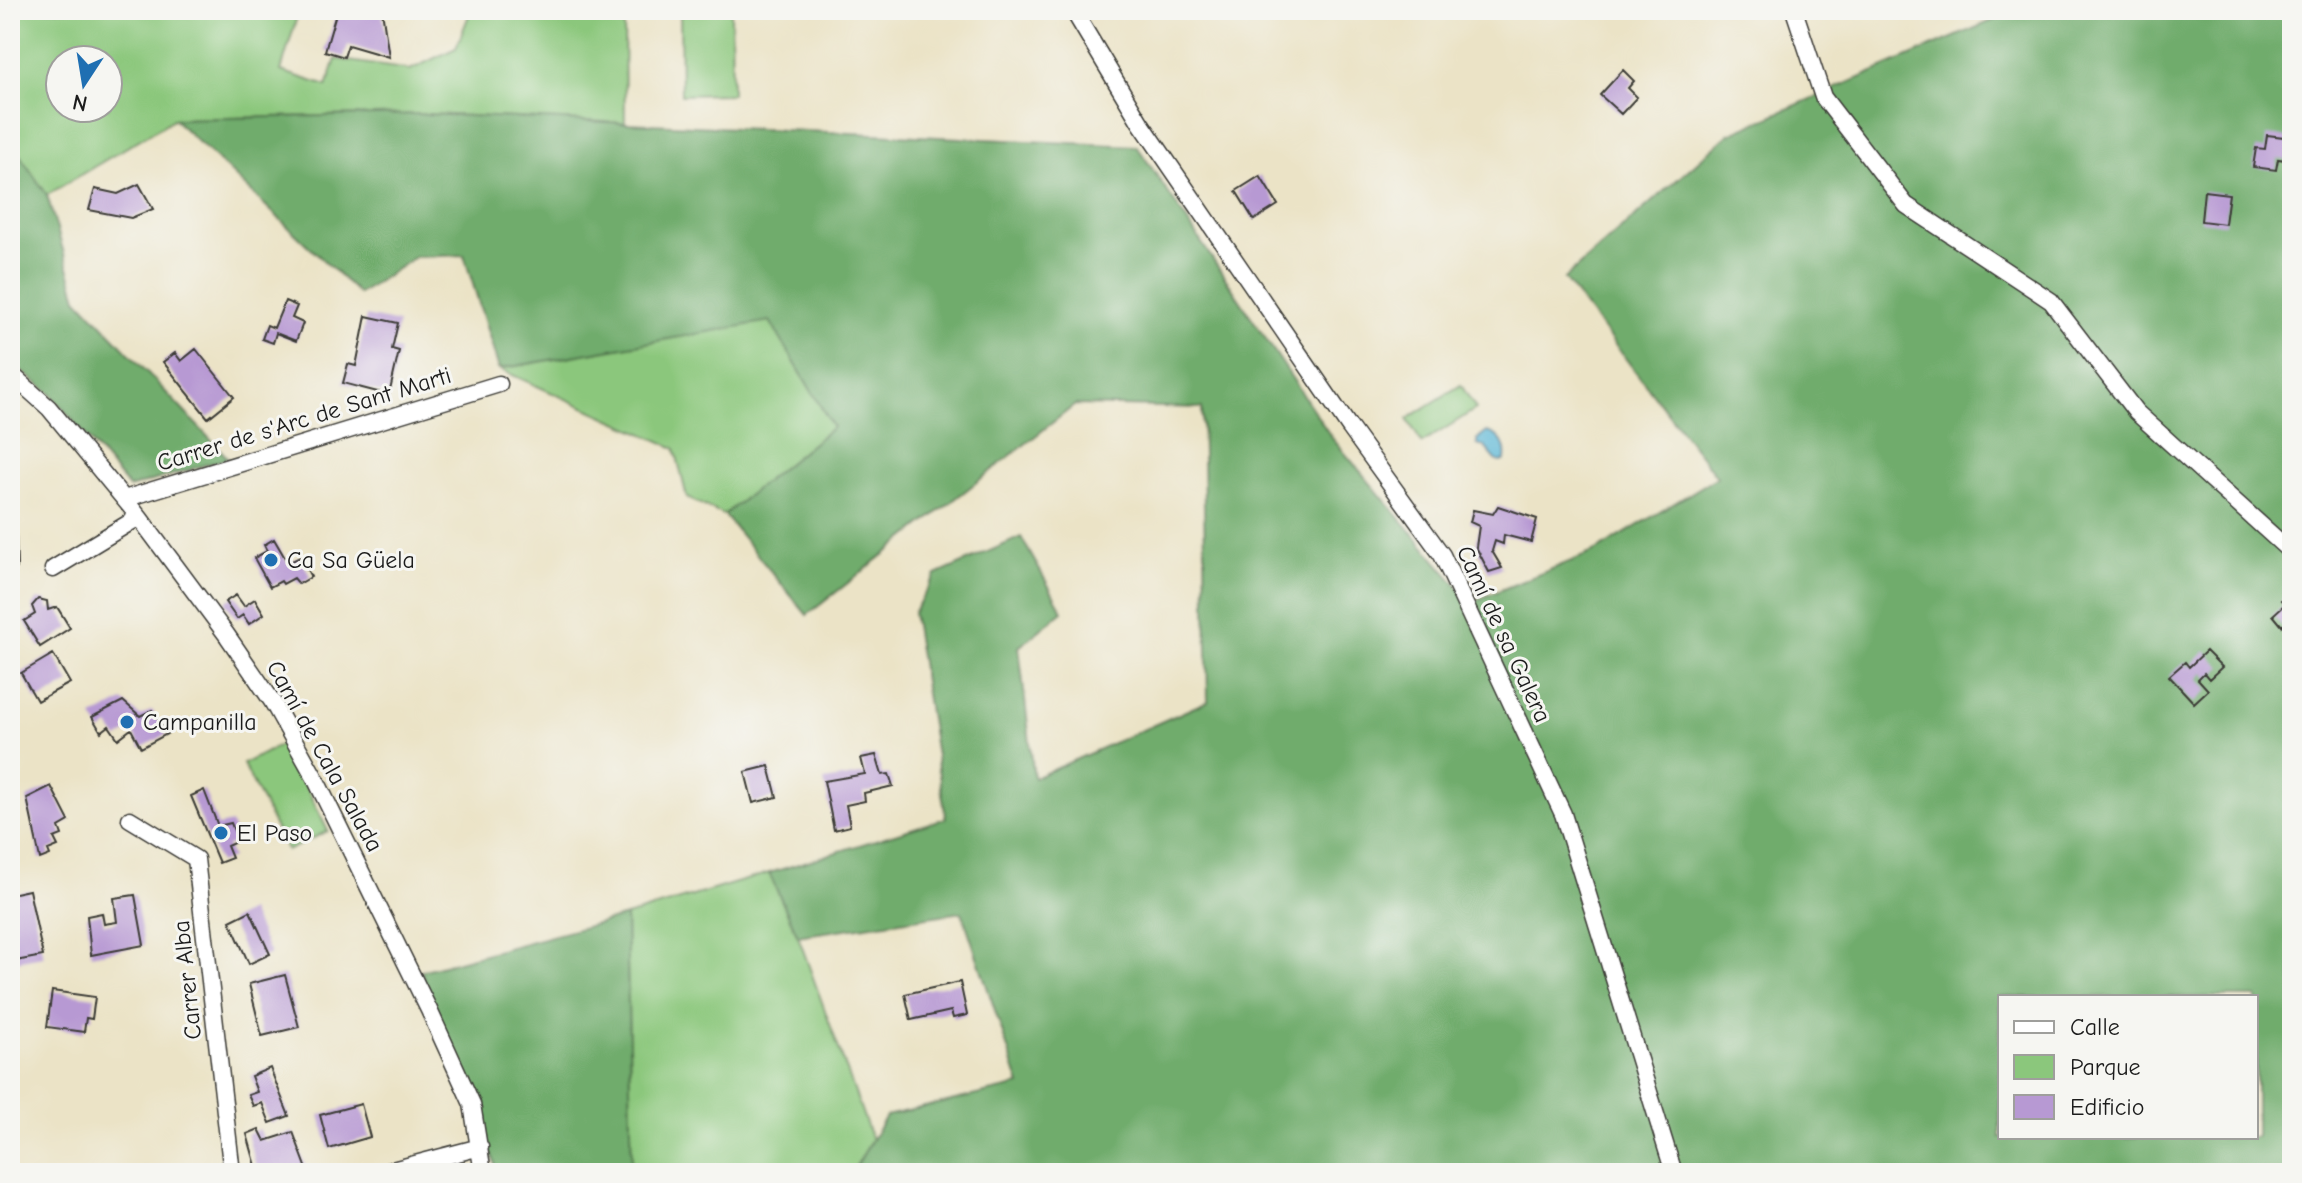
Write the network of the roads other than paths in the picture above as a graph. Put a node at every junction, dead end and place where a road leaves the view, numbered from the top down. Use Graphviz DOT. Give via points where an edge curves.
graph roads {
  1 [pos="1073,10"];
  2 [pos="1794,10"];
  3 [pos="10,373"];
  4 [pos="499,384"];
  5 [pos="124,499"];
  6 [pos="139,517"];
  7 [pos="2292,553"];
  8 [pos="53,569"];
  9 [pos="130,819"];
  10 [pos="480,1147"];
  11 [pos="232,1173"];
  12 [pos="381,1173"];
  13 [pos="483,1173"];
  14 [pos="1674,1173"];
  1 -- 14 [label="street, Camí de sa Galera" via="1140,122 1442,555 1563,814"];
  2 -- 7 [label="street" via="1823,97 1906,205 2051,301 2136,412"];
  3 -- 5 [label="street, Camí de Cala Salada" via="49,408"];
  4 -- 5 [label="street, Carrer de s'Arc de Sant Marti"];
  5 -- 6 [label="street, Camí de Cala Salada"];
  6 -- 8 [label="street"];
  6 -- 10 [label="street, Camí de Cala Salada" via="264,690 314,776 472,1104"];
  9 -- 11 [label="street, Carrer Alba" via="196,859"];
  10 -- 12 [label="street"];
  10 -- 13 [label="street, Camí de Cala Salada"];
}
